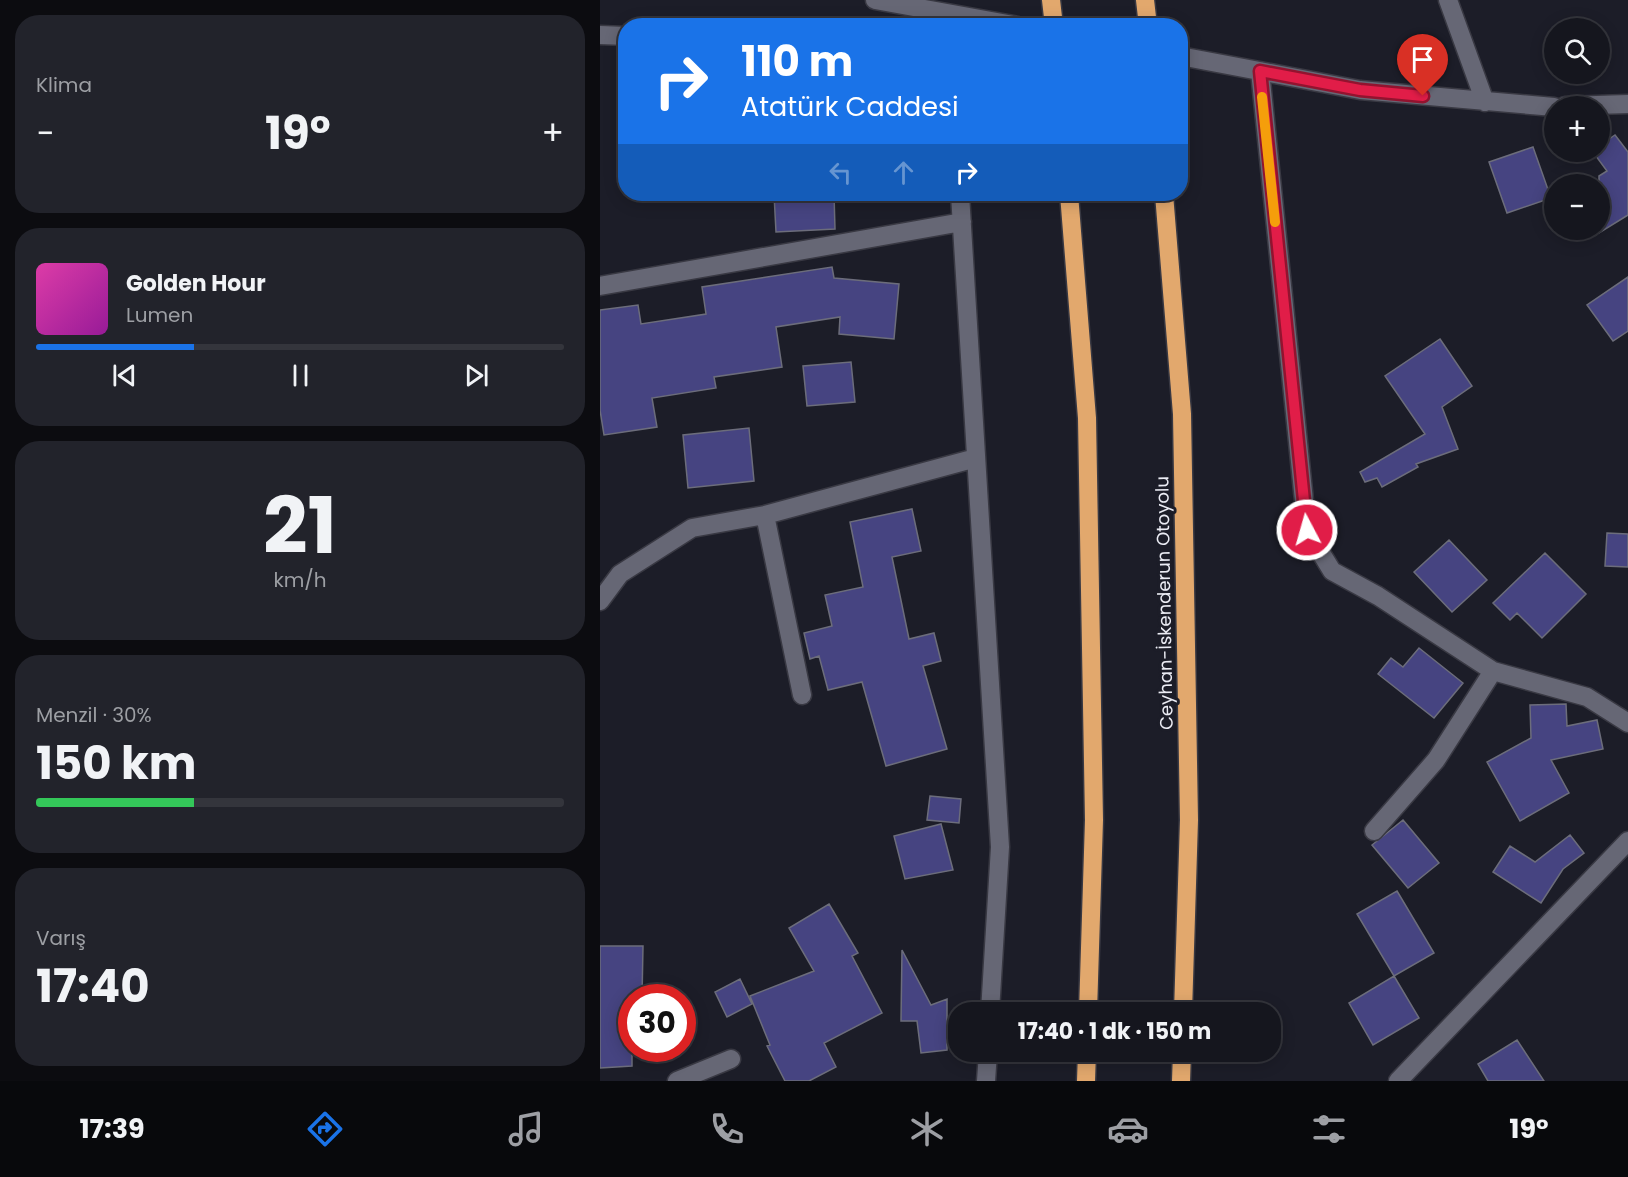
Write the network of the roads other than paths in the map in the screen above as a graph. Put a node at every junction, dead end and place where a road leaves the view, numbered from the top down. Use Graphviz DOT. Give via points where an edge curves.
graph roads {
  1 [pos="874,0"];
  2 [pos="1051,0"];
  3 [pos="1448,0"];
  4 [pos="1145,1"];
  5 [pos="947,18"];
  6 [pos="1053,18"];
  7 [pos="1147,18"];
  8 [pos="600,35"];
  9 [pos="618,36"];
  10 [pos="1188,58"];
  11 [pos="1260,71"];
  12 [pos="1485,102"];
  13 [pos="1610,105"];
  14 [pos="1628,105"];
  15 [pos="1544,106"];
  16 [pos="960,201"];
  17 [pos="1071,201"];
  18 [pos="1165,201"];
  19 [pos="962,222"];
  20 [pos="600,286"];
  21 [pos="976,458"];
  22 [pos="765,515"];
  23 [pos="600,601"];
  24 [pos="1493,671"];
  25 [pos="802,695"];
  26 [pos="1628,723"];
  27 [pos="1374,831"];
  28 [pos="1628,841"];
  29 [pos="991,1002"];
  30 [pos="1088,1002"];
  31 [pos="1183,1002"];
  32 [pos="731,1059"];
  33 [pos="987,1062"];
  34 [pos="1087,1062"];
  35 [pos="1181,1062"];
  36 [pos="677,1081"];
  37 [pos="986,1081"];
  38 [pos="1086,1081"];
  39 [pos="1180,1081"];
  40 [pos="1398,1081"];
  1 -- 5 [label="street"];
  2 -- 6 [label="highway"];
  3 -- 12 [label="street"];
  4 -- 7 [label="highway"];
  8 -- 9 [label="street"];
  10 -- 11 [label="street"];
  11 -- 12 [label="street" via="1360,90"];
  11 -- 24 [label="street" via="1307,530 1332,571 1378,596"];
  12 -- 15 [label="street"];
  13 -- 14 [label="street"];
  16 -- 19 [label="street"];
  17 -- 30 [label="highway" via="1087,418 1094,820"];
  18 -- 31 [label="highway, Ceyhan-İskenderun Otoyolu" via="1182,426 1190,820"];
  19 -- 20 [label="street"];
  19 -- 21 [label="street"];
  21 -- 22 [label="street"];
  21 -- 29 [label="street" via="1000,848"];
  22 -- 23 [label="street" via="692,528 621,574"];
  22 -- 25 [label="street"];
  24 -- 26 [label="street" via="1587,697"];
  24 -- 27 [label="street" via="1436,760"];
  28 -- 40 [label="street"];
  32 -- 36 [label="street"];
  33 -- 37 [label="street"];
  34 -- 38 [label="highway"];
  35 -- 39 [label="highway"];
}
